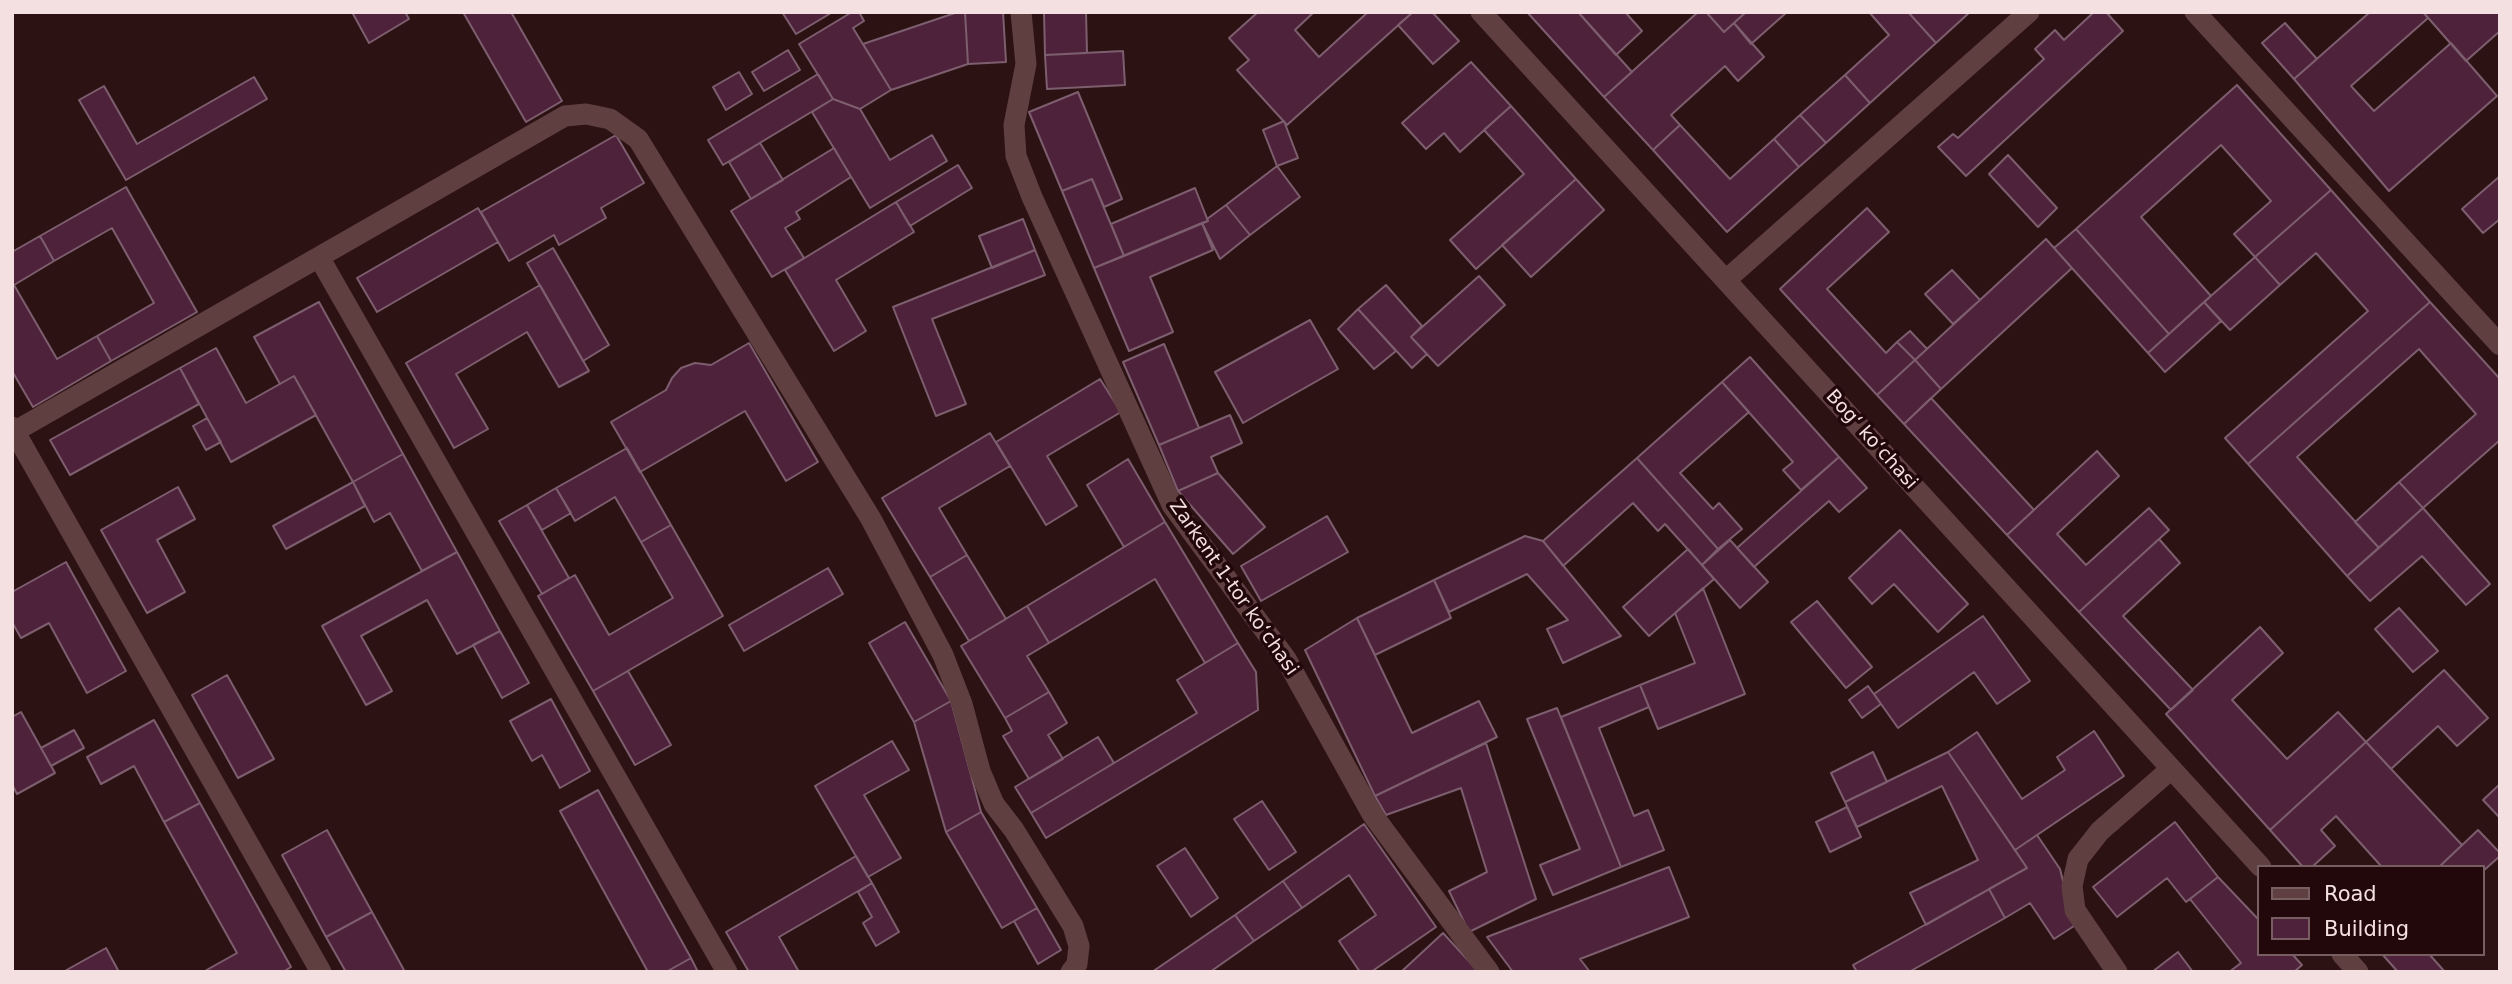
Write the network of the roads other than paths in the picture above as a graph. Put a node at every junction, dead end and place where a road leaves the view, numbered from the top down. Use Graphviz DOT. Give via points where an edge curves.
graph roads {
  1 [pos="1021,12"];
  2 [pos="1482,12"];
  3 [pos="2029,12"];
  4 [pos="2196,12"];
  5 [pos="319,257"];
  6 [pos="1726,280"];
  7 [pos="2500,345"];
  8 [pos="13,430"];
  9 [pos="2171,769"];
  10 [pos="2259,865"];
  11 [pos="2344,956"];
  12 [pos="321,972"];
  13 [pos="727,972"];
  14 [pos="1071,972"];
  15 [pos="1489,972"];
  16 [pos="2118,972"];
  17 [pos="2358,972"];
  1 -- 15 [label="street, Zarkent 1-tor koʻchasi" via="1026,64 1014,125 1016,156 1172,505 1286,659 1372,814"];
  2 -- 6 [label="street, Bogʻ koʻchasi"];
  3 -- 6 [label="street"];
  4 -- 7 [label="street"];
  5 -- 8 [label="street"];
  5 -- 13 [label="street"];
  5 -- 14 [label="street" via="565,116 610,119 638,139 871,519 943,655 994,804 1073,926 1080,946"];
  6 -- 9 [label="street, Bogʻ koʻchasi"];
  8 -- 12 [label="street"];
  9 -- 10 [label="street, Bogʻ koʻchasi"];
  9 -- 16 [label="street" via="2100,831 2078,859 2072,886 2075,910"];
  11 -- 17 [label="street"];
}
